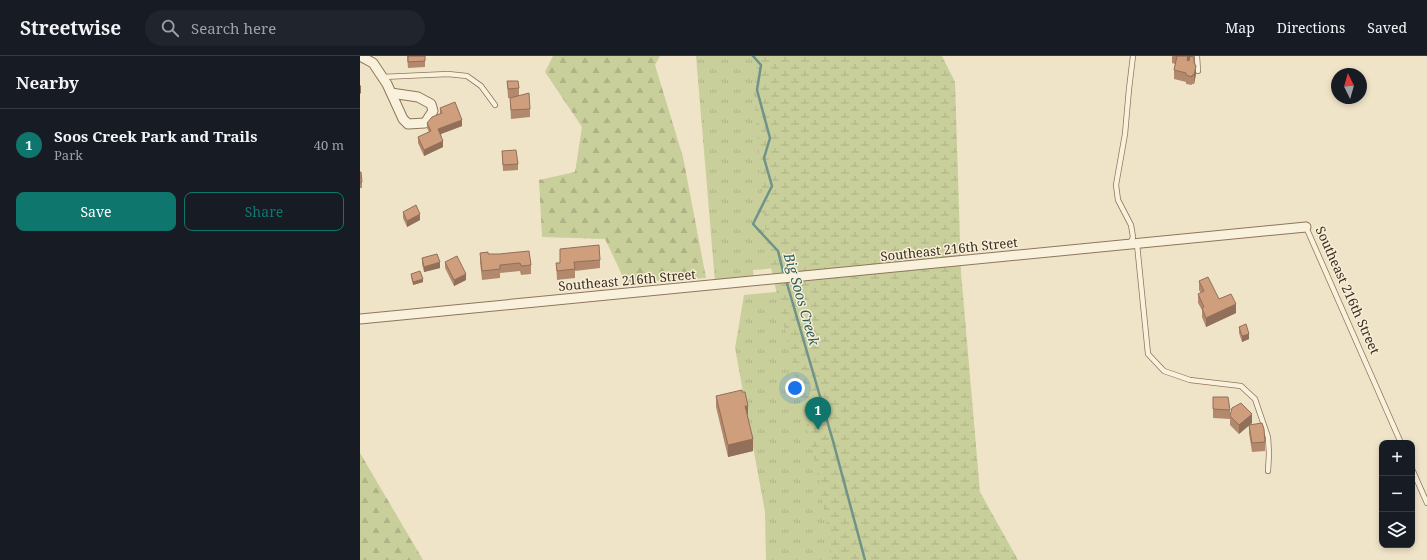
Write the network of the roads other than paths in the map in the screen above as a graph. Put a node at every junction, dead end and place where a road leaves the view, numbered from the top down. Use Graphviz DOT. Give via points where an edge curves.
graph roads {
  1 [pos="360,56"];
  2 [pos="1133,56"];
  3 [pos="1197,56"];
  4 [pos="1198,71"];
  5 [pos="382,77"];
  6 [pos="391,93"];
  7 [pos="495,106"];
  8 [pos="1306,227"];
  9 [pos="1134,244"];
  10 [pos="360,319"];
  11 [pos="1400,440"];
  12 [pos="1268,471"];
  13 [pos="1415,476"];
  14 [pos="1427,503"];
  1 -- 5 [label="street" via="372,63"];
  2 -- 9 [label="lane" via="1126,134 1116,185 1118,200 1131,225"];
  3 -- 4 [label="lane"];
  5 -- 6 [label="street"];
  5 -- 7 [label="lane" via="448,74 467,76 481,86"];
  6 -- 6 [label="street" via="408,124 425,123 433,111 431,104 418,97"];
  8 -- 9 [label="street, Southeast 216th Street"];
  8 -- 11 [label="lane, Southeast 216th Street"];
  9 -- 10 [label="street, Southeast 216th Street"];
  9 -- 12 [label="lane" via="1148,354 1164,371 1190,380 1241,386 1255,399 1268,437"];
  13 -- 14 [label="lane"];
}
